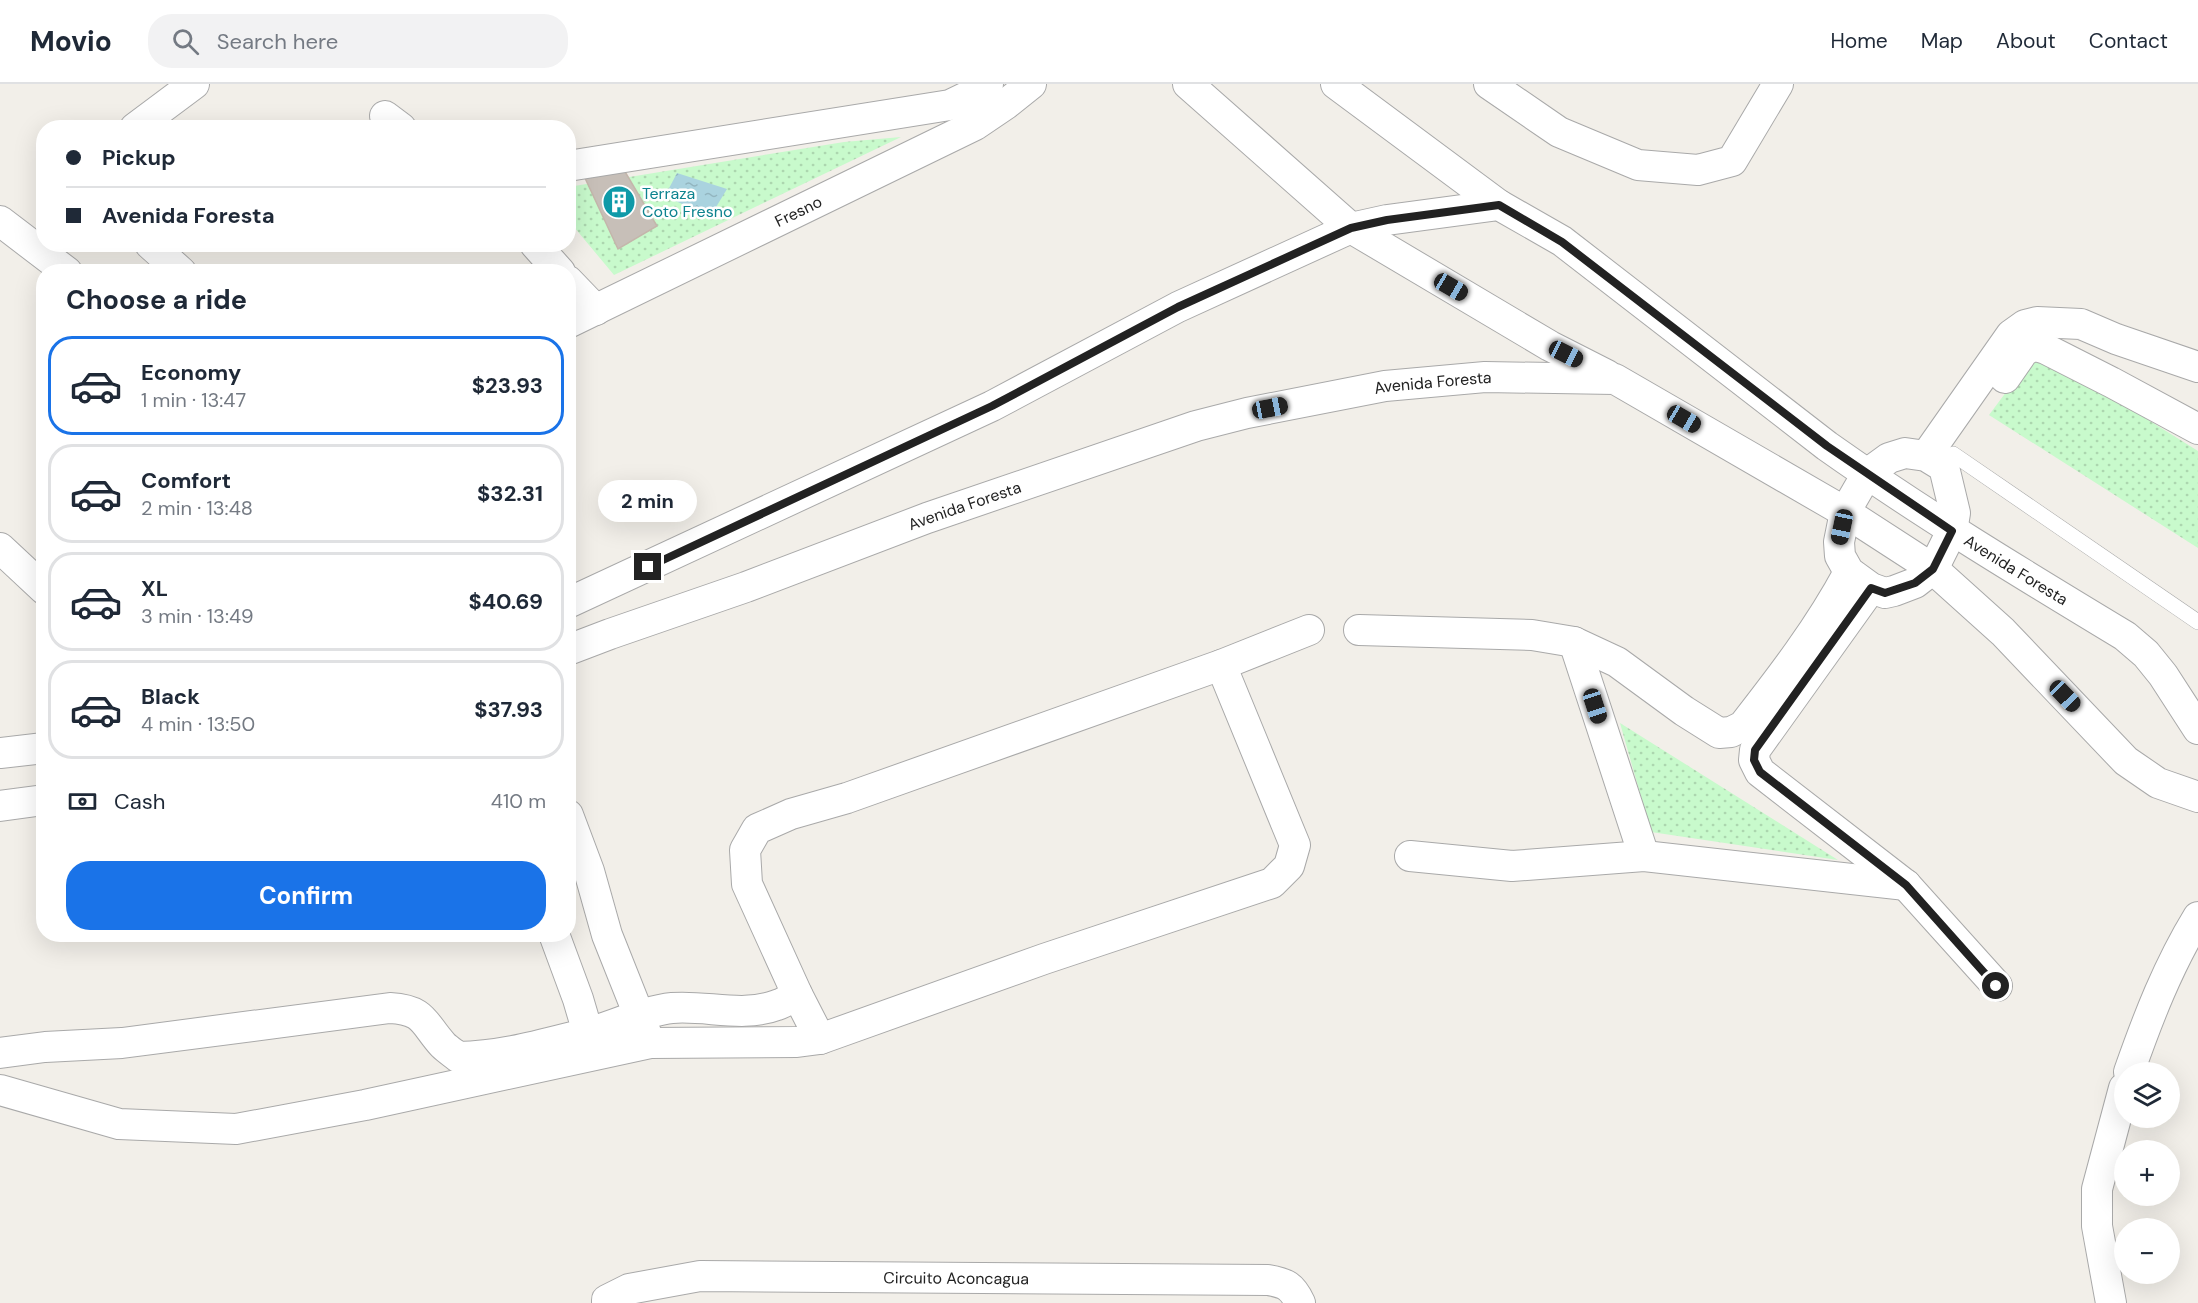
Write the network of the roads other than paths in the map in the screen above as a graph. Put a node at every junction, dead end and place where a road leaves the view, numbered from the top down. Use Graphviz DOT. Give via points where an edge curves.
graph roads {
  1 [pos="194,84"];
  2 [pos="988,84"];
  3 [pos="1031,84"];
  4 [pos="1188,84"];
  5 [pos="1336,84"];
  6 [pos="1489,84"];
  7 [pos="1778,84"];
  8 [pos="950,105"];
  9 [pos="146,120"];
  10 [pos="975,125"];
  11 [pos="576,165"];
  12 [pos="1499,205"];
  13 [pos="0,221"];
  14 [pos="1351,228"];
  15 [pos="36,237"];
  16 [pos="50,252"];
  17 [pos="159,252"];
  18 [pos="542,252"];
  19 [pos="60,264"];
  20 [pos="173,264"];
  21 [pos="553,264"];
  22 [pos="576,289"];
  23 [pos="596,310"];
  24 [pos="576,319"];
  25 [pos="2198,367"];
  26 [pos="1615,379"];
  27 [pos="2198,429"];
  28 [pos="1941,459"];
  29 [pos="1867,474"];
  30 [pos="1845,512"];
  31 [pos="1952,531"];
  32 [pos="0,548"];
  33 [pos="1933,569"];
  34 [pos="1860,580"];
  35 [pos="36,582"];
  36 [pos="576,599"];
  37 [pos="2198,622"];
  38 [pos="1309,630"];
  39 [pos="1359,630"];
  40 [pos="1574,642"];
  41 [pos="576,647"];
  42 [pos="1221,665"];
  43 [pos="2198,729"];
  44 [pos="36,749"];
  45 [pos="0,753"];
  46 [pos="2198,797"];
  47 [pos="36,801"];
  48 [pos="0,806"];
  49 [pos="576,836"];
  50 [pos="1410,856"];
  51 [pos="1644,856"];
  52 [pos="1906,885"];
  53 [pos="2198,917"];
  54 [pos="557,942"];
  55 [pos="1996,986"];
  56 [pos="797,994"];
  57 [pos="645,1029"];
  58 [pos="820,1039"];
  59 [pos="590,1045"];
  60 [pos="0,1053"];
  61 [pos="2133,1062"];
  62 [pos="492,1066"];
  63 [pos="0,1090"];
  64 [pos="2114,1123"];
  65 [pos="607,1303"];
  66 [pos="1300,1303"];
  67 [pos="2111,1303"];
  1 -- 9 [label="street"];
  2 -- 8 [label="street"];
  3 -- 10 [label="street, Fresno"];
  4 -- 14 [label="street"];
  5 -- 12 [label="street, Avenida Foresta"];
  6 -- 7 [label="street" via="1559,132 1638,165 1698,170 1732,161"];
  8 -- 10 [label="street"];
  8 -- 11 [label="street"];
  10 -- 23 [label="street, Fresno"];
  12 -- 14 [label="street"];
  12 -- 29 [label="street, Avenida Foresta" via="1562,242"];
  13 -- 15 [label="street"];
  14 -- 26 [label="street" via="1550,346"];
  14 -- 36 [label="street" via="1178,307 992,406"];
  16 -- 19 [label="street"];
  17 -- 20 [label="street"];
  18 -- 21 [label="street"];
  22 -- 23 [label="street"];
  23 -- 24 [label="street, Fresno"];
  25 -- 28 [label="street" via="2081,324 2025,325 2011,335"];
  26 -- 30 [label="street, Avenida Foresta"];
  26 -- 41 [label="street, Avenida Foresta" via="1485,377 1385,386 1196,426 938,514"];
  27 -- 28 [label="street" via="2111,381 2033,345 2023,352"];
  28 -- 29 [label="street" via="1905,453 1889,458"];
  28 -- 31 [label="street" via="1955,513"];
  28 -- 37 [label="lane"];
  29 -- 30 [label="street"];
  29 -- 31 [label="street, Avenida Foresta"];
  30 -- 33 [label="street, Avenida Foresta"];
  30 -- 34 [label="street" via="1840,555"];
  31 -- 33 [label="street"];
  31 -- 43 [label="street, Avenida Foresta" via="2125,636 2163,675"];
  32 -- 35 [label="street"];
  33 -- 34 [label="street" via="1915,583 1885,593"];
  33 -- 46 [label="street, Avenida Foresta" via="2003,632 2126,760 2158,783"];
  34 -- 40 [label="street" via="1830,607 1804,648 1743,726 1731,732 1719,733 1617,662"];
  34 -- 52 [label="street" via="1755,750 1754,760 1760,772"];
  38 -- 42 [label="street"];
  39 -- 40 [label="street" via="1532,635"];
  40 -- 51 [label="street"];
  42 -- 56 [label="street" via="847,798 791,814 757,830 745,850 747,884"];
  42 -- 58 [label="street" via="1295,845 1289,866 1272,882"];
  44 -- 45 [label="street"];
  47 -- 48 [label="street"];
  49 -- 57 [label="street" via="607,935"];
  50 -- 51 [label="street" via="1512,866"];
  51 -- 52 [label="street"];
  52 -- 55 [label="street"];
  53 -- 61 [label="street" via="2149,1015"];
  54 -- 59 [label="street"];
  56 -- 57 [label="street" via="758,1010 670,1008"];
  56 -- 58 [label="street"];
  57 -- 58 [label="street" via="798,1042"];
  57 -- 59 [label="street"];
  59 -- 62 [label="street"];
  60 -- 62 [label="street" via="122,1043 406,1008 420,1016 458,1057"];
  62 -- 63 [label="street" via="365,1105 236,1129 119,1124"];
  64 -- 67 [label="street" via="2097,1189 2097,1226"];
  65 -- 66 [label="street, Circuito Aconcagua" via="629,1288 700,1275 1268,1280 1283,1283 1295,1292"];
}
